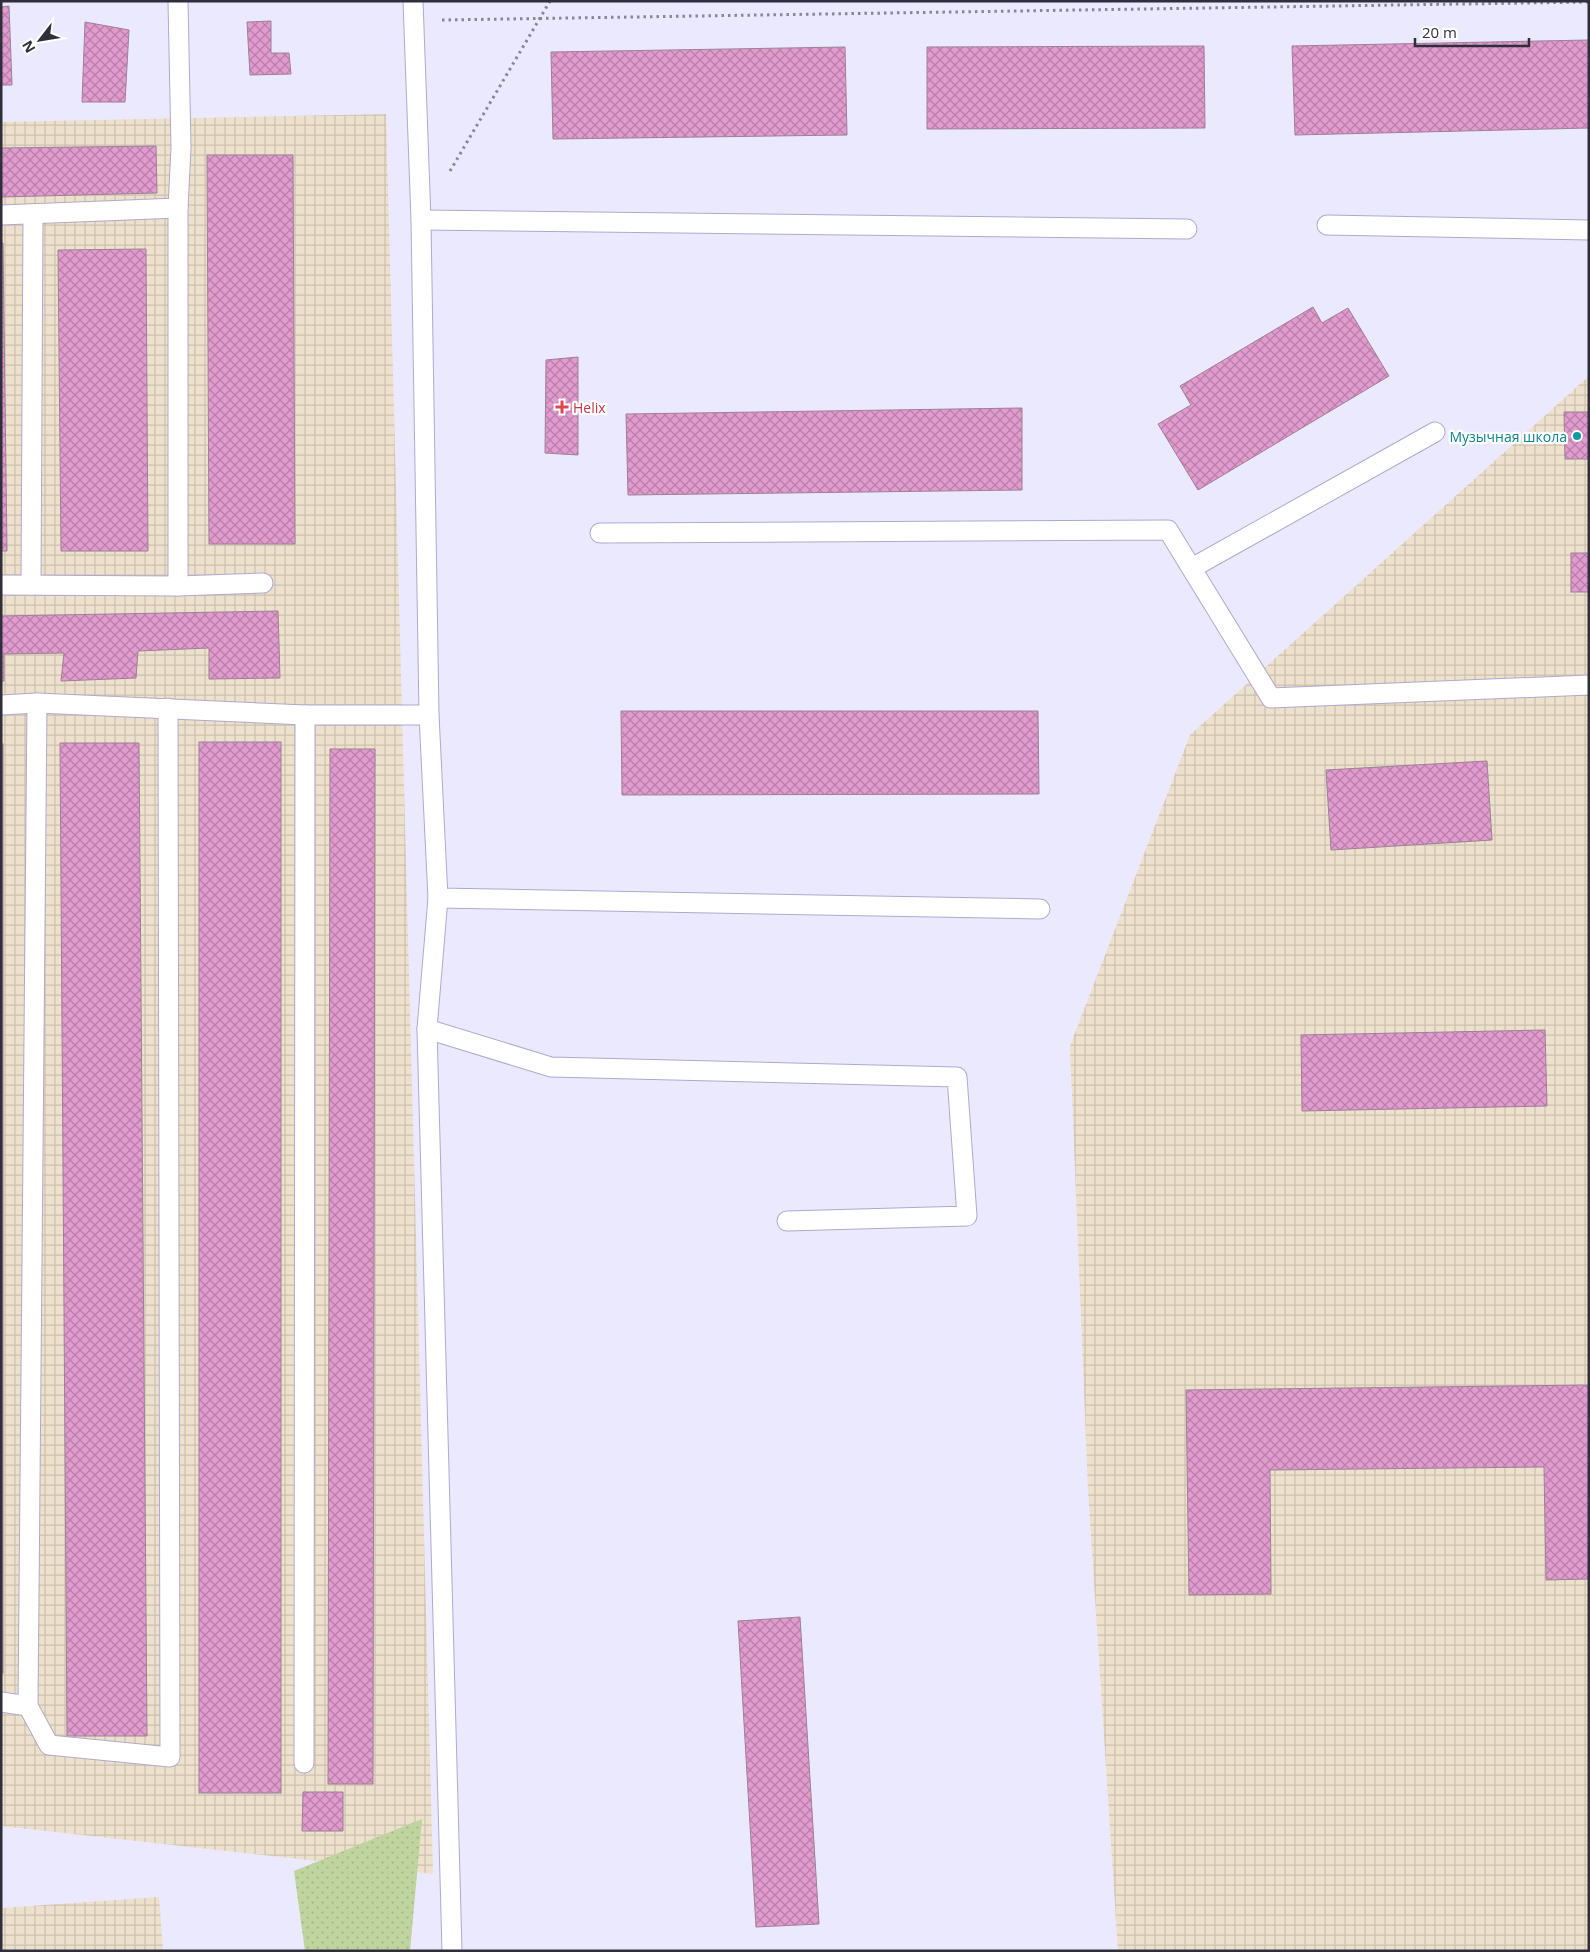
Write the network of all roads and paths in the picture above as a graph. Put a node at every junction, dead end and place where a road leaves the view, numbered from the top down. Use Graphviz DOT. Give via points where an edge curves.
graph roads {
  1 [pos="178,1"];
  2 [pos="413,1"];
  3 [pos="550,1"];
  4 [pos="1589,2"];
  5 [pos="541,18"];
  6 [pos="414,20"];
  7 [pos="446,178"];
  8 [pos="178,208"];
  9 [pos="33,214"];
  10 [pos="1,215"];
  11 [pos="421,220"];
  12 [pos="1328,225"];
  13 [pos="1187,229"];
  14 [pos="1589,230"];
  15 [pos="1435,432"];
  16 [pos="600,533"];
  17 [pos="1192,568"];
  18 [pos="31,584"];
  19 [pos="263,584"];
  20 [pos="1,586"];
  21 [pos="178,586"];
  22 [pos="1589,685"];
  23 [pos="37,703"];
  24 [pos="1,705"];
  25 [pos="168,708"];
  26 [pos="305,715"];
  27 [pos="429,715"];
  28 [pos="438,898"];
  29 [pos="1040,909"];
  30 [pos="427,1029"];
  31 [pos="787,1221"];
  32 [pos="1,1702"];
  33 [pos="28,1706"];
  34 [pos="304,1762"];
  35 [pos="452,1951"];
  1 -- 8 [label="lane" via="181,148"];
  2 -- 6 [label="lane"];
  3 -- 5 [label="path"];
  4 -- 5 [label="path"];
  5 -- 6 [label="path"];
  5 -- 7 [label="path"];
  6 -- 11 [label="lane"];
  8 -- 9 [label="lane"];
  8 -- 21 [label="lane"];
  9 -- 10 [label="lane"];
  9 -- 18 [label="lane"];
  11 -- 13 [label="lane"];
  11 -- 27 [label="lane"];
  12 -- 14 [label="lane"];
  15 -- 17 [label="lane"];
  16 -- 17 [label="lane" via="1168,530"];
  17 -- 22 [label="lane" via="1270,698"];
  18 -- 20 [label="lane"];
  18 -- 21 [label="lane"];
  19 -- 21 [label="lane"];
  23 -- 24 [label="lane"];
  23 -- 25 [label="lane"];
  23 -- 33 [label="lane"];
  25 -- 26 [label="lane"];
  25 -- 33 [label="lane" via="170,1758 48,1744"];
  26 -- 27 [label="lane"];
  26 -- 34 [label="lane"];
  27 -- 28 [label="lane"];
  28 -- 29 [label="lane"];
  28 -- 30 [label="lane"];
  30 -- 31 [label="lane" via="551,1068 957,1077 967,1216"];
  30 -- 35 [label="lane"];
  32 -- 33 [label="lane"];
}
